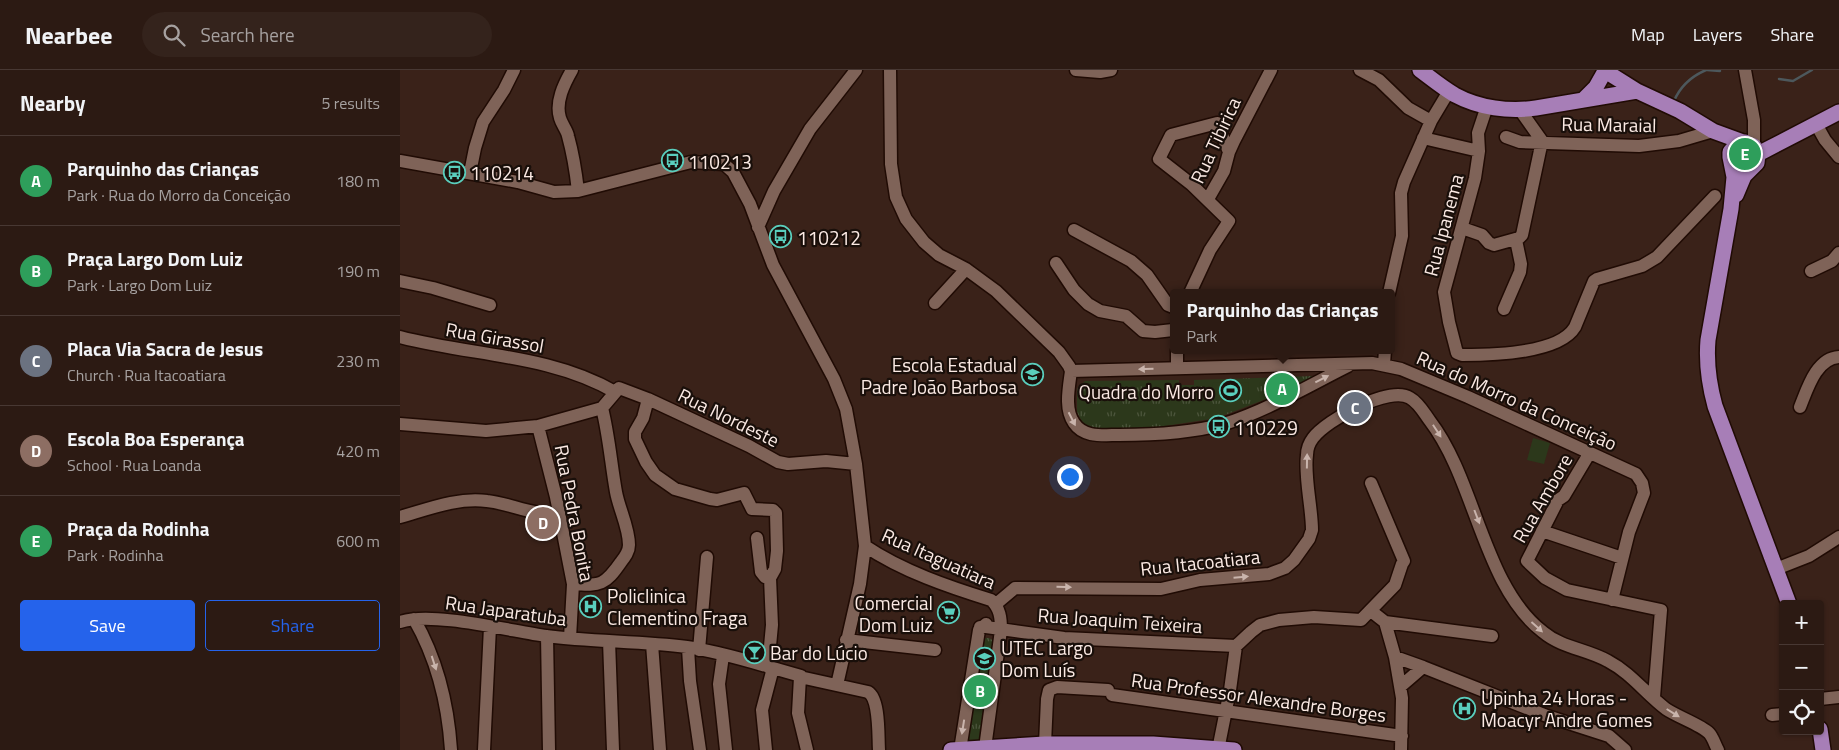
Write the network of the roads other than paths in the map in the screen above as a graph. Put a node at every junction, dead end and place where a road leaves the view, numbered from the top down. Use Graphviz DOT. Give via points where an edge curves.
graph roads {
  1 [pos="514,70"];
  2 [pos="572,70"];
  3 [pos="856,70"];
  4 [pos="890,70"];
  5 [pos="1076,70"];
  6 [pos="1111,70"];
  7 [pos="1272,70"];
  8 [pos="1360,70"];
  9 [pos="1420,70"];
  10 [pos="1604,70"];
  11 [pos="1745,70"];
  12 [pos="1449,91"];
  13 [pos="1637,91"];
  14 [pos="1583,100"];
  15 [pos="1487,106"];
  16 [pos="1520,110"];
  17 [pos="1839,112"];
  18 [pos="1431,121"];
  19 [pos="1816,124"];
  20 [pos="1713,131"];
  21 [pos="1506,137"];
  22 [pos="1423,138"];
  23 [pos="1542,142"];
  24 [pos="1753,148"];
  25 [pos="1229,152"];
  26 [pos="1479,152"];
  27 [pos="1839,157"];
  28 [pos="1730,160"];
  29 [pos="400,161"];
  30 [pos="1751,169"];
  31 [pos="470,173"];
  32 [pos="578,191"];
  33 [pos="1715,196"];
  34 [pos="1208,200"];
  35 [pos="1731,209"];
  36 [pos="758,226"];
  37 [pos="1462,228"];
  38 [pos="1074,230"];
  39 [pos="1516,240"];
  40 [pos="1839,253"];
  41 [pos="1056,263"];
  42 [pos="966,269"];
  43 [pos="1811,271"];
  44 [pos="400,281"];
  45 [pos="1192,289"];
  46 [pos="1391,289"];
  47 [pos="935,303"];
  48 [pos="490,305"];
  49 [pos="1170,306"];
  50 [pos="1504,309"];
  51 [pos="1170,330"];
  52 [pos="400,337"];
  53 [pos="1177,354"];
  54 [pos="1385,354"];
  55 [pos="1839,357"];
  56 [pos="1352,364"];
  57 [pos="1384,364"];
  58 [pos="1177,368"];
  59 [pos="1071,371"];
  60 [pos="1408,372"];
  61 [pos="617,390"];
  62 [pos="1408,396"];
  63 [pos="648,399"];
  64 [pos="1800,407"];
  65 [pos="602,408"];
  66 [pos="400,424"];
  67 [pos="538,426"];
  68 [pos="1589,454"];
  69 [pos="856,464"];
  70 [pos="1371,483"];
  71 [pos="559,513"];
  72 [pos="400,517"];
  73 [pos="1542,530"];
  74 [pos="1839,537"];
  75 [pos="757,538"];
  76 [pos="865,546"];
  77 [pos="707,557"];
  78 [pos="1622,558"];
  79 [pos="1776,569"];
  80 [pos="770,578"];
  81 [pos="573,584"];
  82 [pos="1612,600"];
  83 [pos="1788,600"];
  84 [pos="996,605"];
  85 [pos="1371,611"];
  86 [pos="414,619"];
  87 [pos="400,622"];
  88 [pos="1385,622"];
  89 [pos="490,627"];
  90 [pos="980,627"];
  91 [pos="1001,630"];
  92 [pos="547,636"];
  93 [pos="1492,636"];
  94 [pos="570,638"];
  95 [pos="846,640"];
  96 [pos="609,641"];
  97 [pos="652,644"];
  98 [pos="1236,646"];
  99 [pos="693,649"];
  100 [pos="935,650"];
  101 [pos="724,656"];
  102 [pos="1396,657"];
  103 [pos="1423,667"];
  104 [pos="770,668"];
  105 [pos="800,677"];
  106 [pos="837,685"];
  107 [pos="1401,686"];
  108 [pos="1654,697"];
  109 [pos="1839,697"];
  110 [pos="1824,699"];
  111 [pos="1227,711"];
  112 [pos="1821,735"];
  113 [pos="1402,736"];
  114 [pos="1053,747"];
  115 [pos="985,748"];
  116 [pos="1218,749"];
  117 [pos="451,750"];
  118 [pos="484,750"];
  119 [pos="549,750"];
  120 [pos="613,750"];
  121 [pos="660,750"];
  122 [pos="700,750"];
  123 [pos="726,750"];
  124 [pos="766,750"];
  125 [pos="807,750"];
  126 [pos="879,750"];
  127 [pos="957,750"];
  128 [pos="1162,750"];
  129 [pos="1234,750"];
  130 [pos="1401,750"];
  131 [pos="1624,750"];
  132 [pos="1718,750"];
  133 [pos="1822,750"];
  1 -- 31 [label="street" via="483,122"];
  2 -- 32 [label="street" via="560,94 560,118 572,149"];
  3 -- 36 [label="street" via="810,129"];
  4 -- 42 [label="street" via="891,164 898,203 924,242 939,255"];
  5 -- 6 [label="street"];
  7 -- 25 [label="street, Rua Tibirica"];
  8 -- 18 [label="street" via="1379,80 1408,108"];
  9 -- 12 [label="main road"];
  10 -- 13 [label="main road"];
  10 -- 14 [label="main road" via="1596,87"];
  11 -- 24 [label="street" via="1754,120"];
  12 -- 15 [label="main road"];
  12 -- 18 [label="street"];
  13 -- 14 [label="main road"];
  13 -- 20 [label="main road"];
  14 -- 16 [label="main road"];
  15 -- 16 [label="main road"];
  15 -- 26 [label="street, Rua Ipanema" via="1478,133"];
  16 -- 23 [label="street, Rua Maraial"];
  17 -- 19 [label="main road"];
  18 -- 22 [label="street"];
  19 -- 24 [label="main road"];
  19 -- 27 [label="street" via="1824,140"];
  20 -- 23 [label="street, Rua Maraial" via="1678,141 1639,146"];
  20 -- 24 [label="main road"];
  20 -- 28 [label="main road"];
  21 -- 23 [label="street" via="1520,142"];
  22 -- 26 [label="street"];
  22 -- 46 [label="street" via="1401,193 1402,236"];
  23 -- 39 [label="street" via="1522,235"];
  24 -- 28 [label="main road" via="1741,142 1733,148"];
  24 -- 30 [label="main road" via="1757,163"];
  25 -- 34 [label="street, Rua Tibirica" via="1224,171"];
  25 -- 34 [label="street" via="1217,123 1171,135 1159,159"];
  26 -- 37 [label="street, Rua Ipanema"];
  28 -- 30 [label="main road" via="1737,169"];
  28 -- 35 [label="main road" via="1734,177"];
  29 -- 31 [label="street"];
  30 -- 35 [label="main road" via="1744,176"];
  31 -- 32 [label="street" via="542,190"];
  32 -- 36 [label="street" via="680,164 724,164 736,176"];
  33 -- 37 [label="street, Rua Ipanema" via="1657,257 1642,266 1596,279 1570,333 1545,346 1495,355 1457,353 1444,292"];
  34 -- 45 [label="street" via="1229,220 1210,250"];
  35 -- 79 [label="main road" via="1707,359 1715,406"];
  36 -- 69 [label="street" via="773,264 838,388 846,409"];
  37 -- 39 [label="street" via="1485,237 1491,244"];
  38 -- 49 [label="street" via="1131,260"];
  39 -- 50 [label="street" via="1520,272"];
  40 -- 43 [label="street" via="1832,261"];
  41 -- 51 [label="street" via="1088,304 1126,316 1142,331"];
  42 -- 47 [label="street"];
  42 -- 59 [label="street" via="996,291 1059,352"];
  44 -- 48 [label="street"];
  52 -- 61 [label="street, Rua Girassol" via="433,346 534,362"];
  53 -- 58 [label="street"];
  54 -- 57 [label="street"];
  55 -- 64 [label="street" via="1819,368"];
  56 -- 57 [label="street, Rua do Morro da Conceição"];
  56 -- 58 [label="street, Rua do Morro da Conceição"];
  59 -- 56 [label="street, Rua do Morro da Conceição, one-way" via="1068,411 1077,427 1085,433 1133,435 1225,423"];
  57 -- 60 [label="street, Rua do Morro da Conceição"];
  58 -- 59 [label="street, Rua do Morro da Conceição, one-way"];
  60 -- 62 [label="street" via="1412,381"];
  60 -- 68 [label="street, Rua do Morro da Conceição"];
  61 -- 63 [label="street, Rua Nordeste"];
  61 -- 65 [label="street"];
  84 -- 62 [label="street, Rua Itacoatiara, one-way" via="1015,588 1161,588 1200,580 1278,572 1297,556 1312,530 1306,455 1314,437 1364,403 1389,396"];
  62 -- 108 [label="street, one-way" via="1448,448 1489,549 1521,611 1548,636 1606,660"];
  63 -- 69 [label="street, Rua Nordeste" via="778,462"];
  63 -- 80 [label="street" via="635,439 655,475 675,489 710,499 744,493 752,510 775,511 778,517 777,559"];
  65 -- 67 [label="street"];
  65 -- 81 [label="street" via="617,499 629,547 625,557 604,582"];
  66 -- 67 [label="street" via="486,431"];
  67 -- 71 [label="street, Rua Pedra Bonita"];
  68 -- 73 [label="street, Rua Ambore"];
  68 -- 78 [label="street, Rua do Morro da Conceição" via="1636,474 1642,483 1644,493"];
  69 -- 76 [label="street"];
  70 -- 85 [label="street" via="1404,562 1395,586"];
  71 -- 72 [label="street" via="538,514 490,501 471,500"];
  71 -- 81 [label="street, Rua Pedra Bonita"];
  73 -- 78 [label="street"];
  73 -- 82 [label="street, Rua Ambore" via="1526,561 1545,578 1567,590"];
  74 -- 79 [label="street" via="1810,556"];
  75 -- 80 [label="street" via="763,576"];
  76 -- 84 [label="street, Rua Itaguatiara" via="909,570 991,600"];
  76 -- 95 [label="street" via="860,584"];
  77 -- 99 [label="street" via="704,612"];
  78 -- 82 [label="street"];
  79 -- 83 [label="main road"];
  80 -- 104 [label="street"];
  81 -- 94 [label="street, Rua Pedra Bonita"];
  82 -- 108 [label="street" via="1661,610"];
  84 -- 90 [label="street, Rua Itacoatiara" via="994,617"];
  84 -- 91 [label="street"];
  85 -- 88 [label="street"];
  85 -- 98 [label="street" via="1361,620 1314,617 1268,621"];
  86 -- 87 [label="street, Rua Japaratuba"];
  86 -- 89 [label="street, Rua Japaratuba"];
  86 -- 117 [label="street, one-way" via="438,674 445,700"];
  88 -- 93 [label="street"];
  88 -- 102 [label="street"];
  89 -- 92 [label="street, Rua Japaratuba"];
  89 -- 118 [label="street"];
  90 -- 91 [label="street, Rua Joaquim Teixeira"];
  90 -- 127 [label="street, one-way"];
  91 -- 98 [label="street, Rua Joaquim Teixeira" via="1064,638"];
  91 -- 115 [label="street"];
  92 -- 94 [label="street, Rua Japaratuba"];
  92 -- 119 [label="street"];
  94 -- 96 [label="street, Rua Japaratuba"];
  95 -- 100 [label="street"];
  95 -- 106 [label="street"];
  96 -- 97 [label="street, Rua Japaratuba"];
  96 -- 120 [label="street"];
  97 -- 99 [label="street, Rua Japaratuba"];
  97 -- 121 [label="street"];
  98 -- 111 [label="street"];
  99 -- 101 [label="street, Rua Japaratuba"];
  99 -- 122 [label="street" via="690,680"];
  101 -- 104 [label="street, Rua Japaratuba"];
  101 -- 123 [label="street" via="719,684"];
  102 -- 103 [label="street"];
  102 -- 107 [label="street"];
  103 -- 107 [label="street"];
  103 -- 131 [label="street" via="1547,716 1609,736"];
  104 -- 105 [label="street, Rua Japaratuba"];
  104 -- 124 [label="street" via="762,710"];
  105 -- 106 [label="street, Rua Japaratuba"];
  105 -- 125 [label="street" via="798,713"];
  106 -- 126 [label="street, Rua Japaratuba" via="868,692 874,697"];
  107 -- 113 [label="street"];
  108 -- 132 [label="street, one-way" via="1666,708 1709,733"];
  109 -- 110 [label="street"];
  111 -- 113 [label="street, Rua Professor Alexandre Borges"];
  111 -- 114 [label="street, Rua Professor Alexandre Borges" via="1057,688 1050,690 1047,699"];
  111 -- 116 [label="street"];
  112 -- 133 [label="main road"];
  113 -- 130 [label="street"];
  114 -- 115 [label="main road"];
  114 -- 116 [label="main road" via="1153,744"];
  114 -- 128 [label="street"];
  115 -- 127 [label="main road"];
  116 -- 129 [label="main road"];
}
